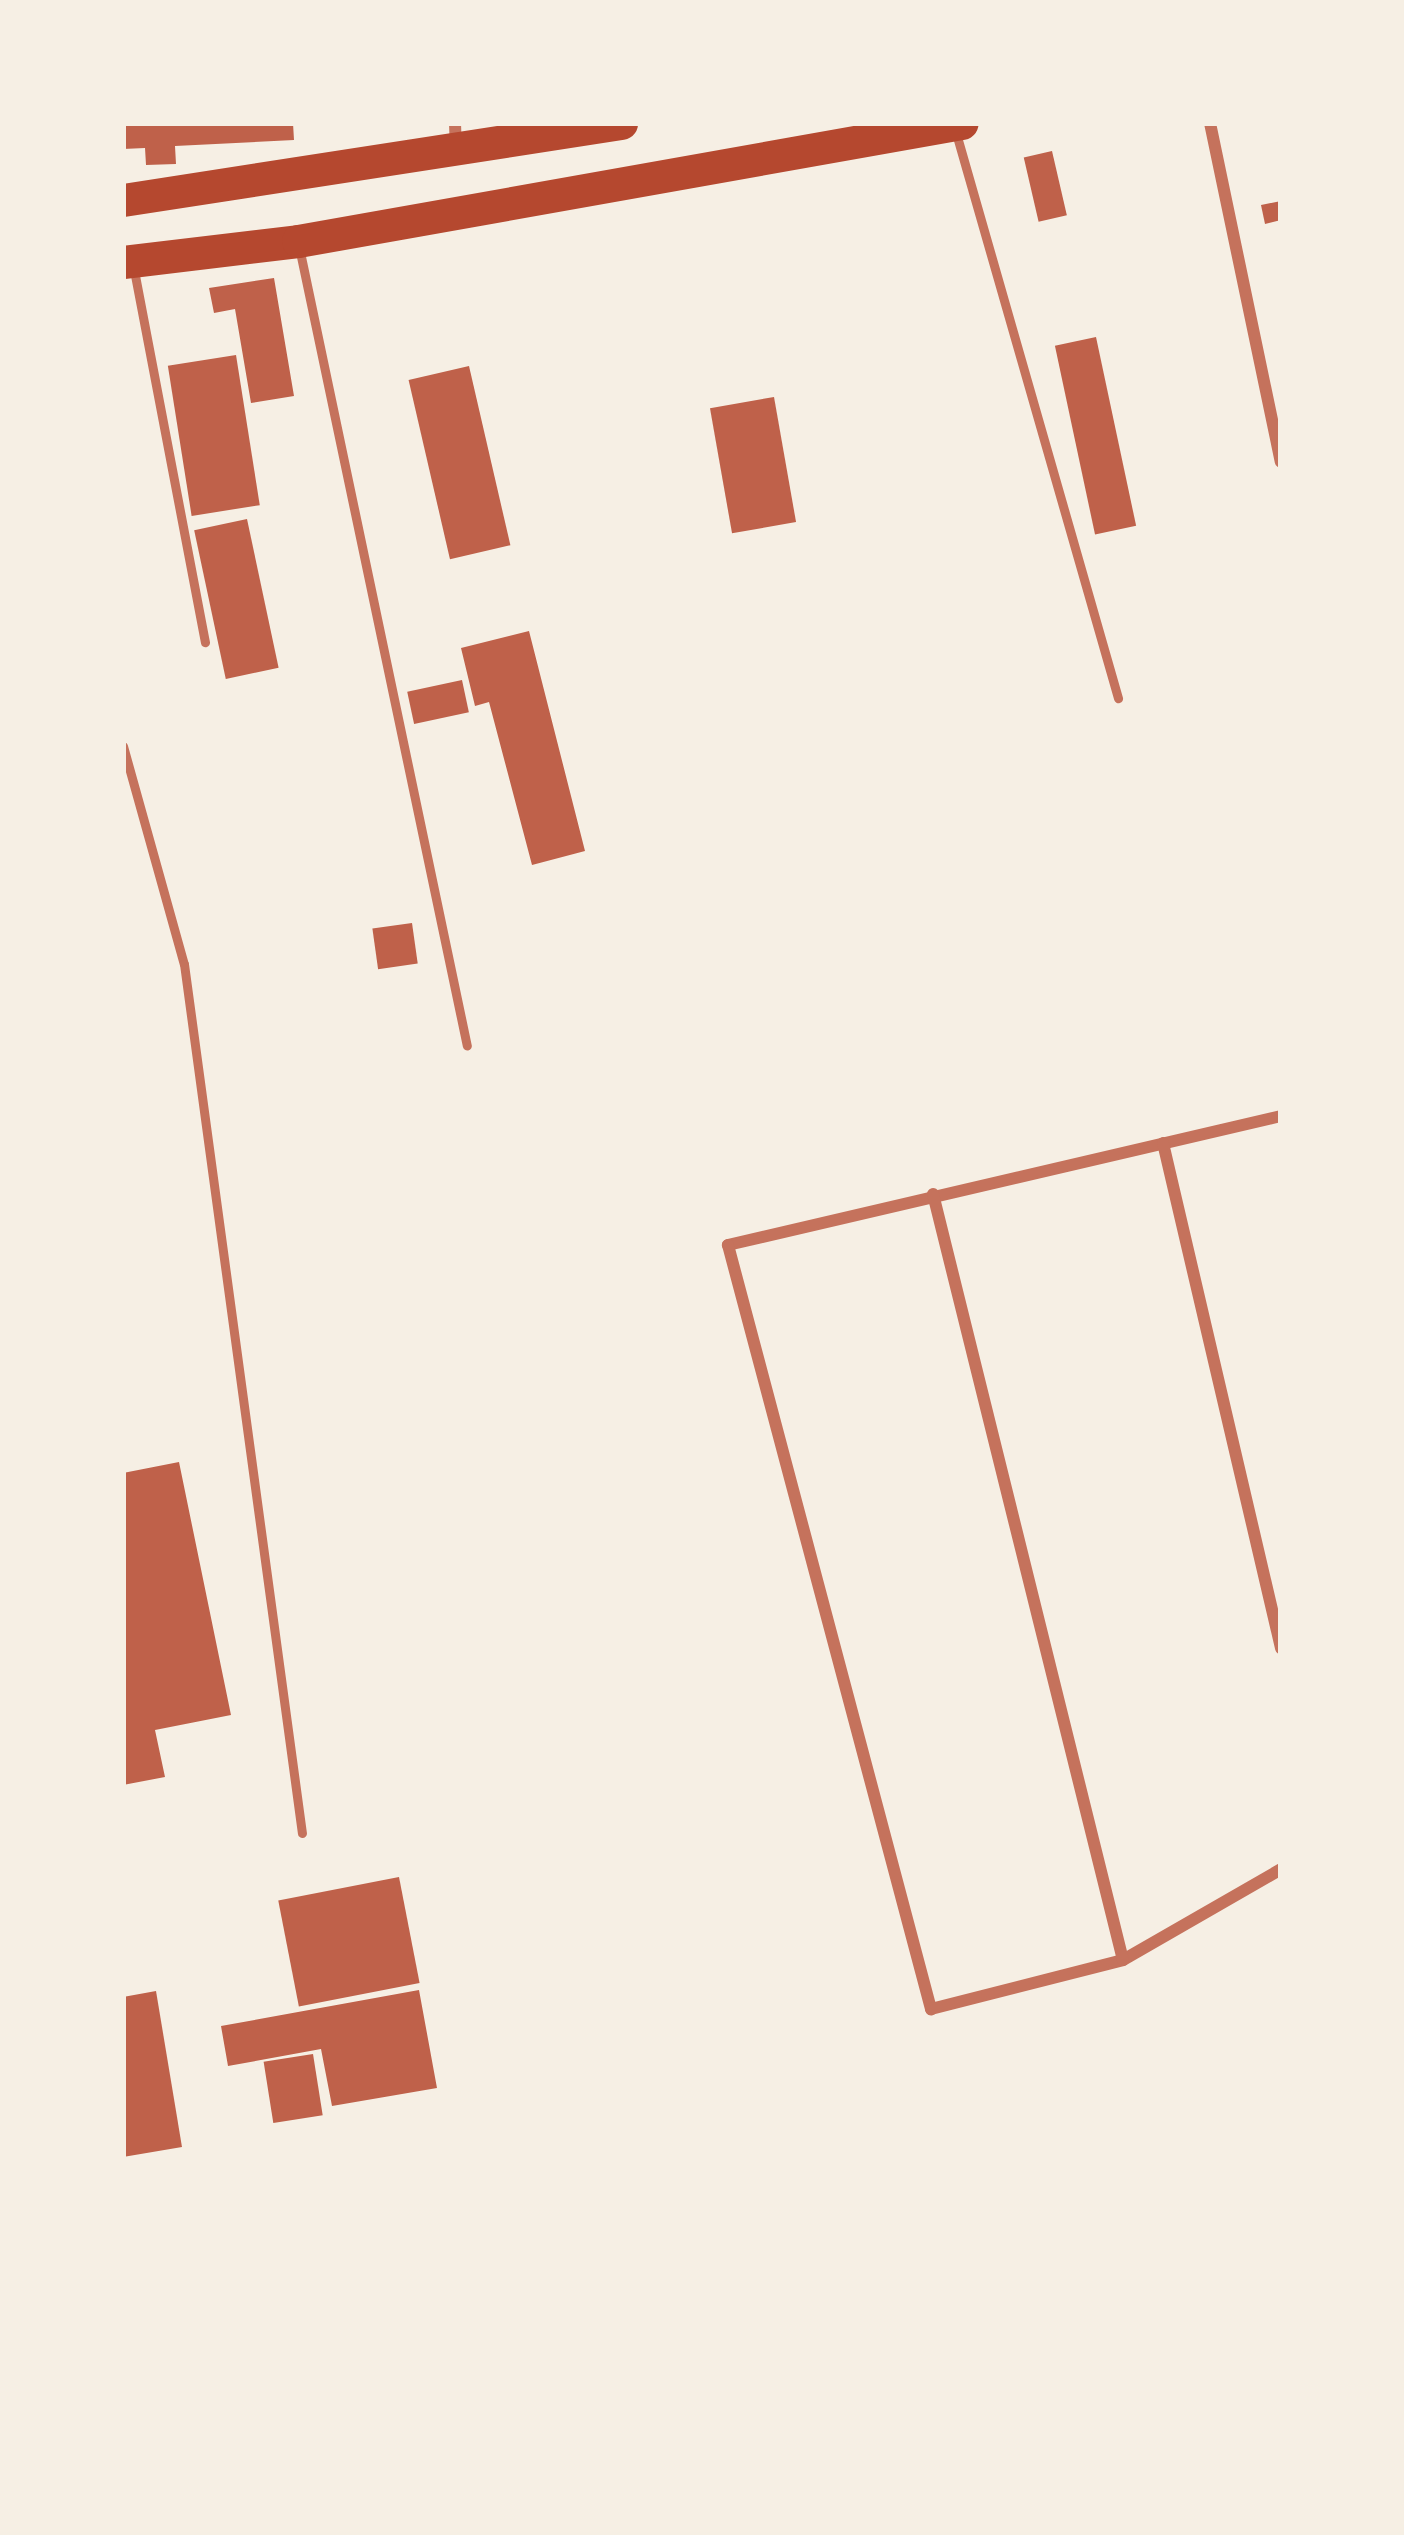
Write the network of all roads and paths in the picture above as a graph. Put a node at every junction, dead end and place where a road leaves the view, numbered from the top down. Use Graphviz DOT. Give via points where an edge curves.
graph roads {
  1 [pos="621,123"];
  2 [pos="1210,123"];
  3 [pos="957,124"];
  4 [pos="456,136"];
  5 [pos="123,200"];
  6 [pos="298,242"];
  7 [pos="128,261"];
  8 [pos="1281,462"];
  9 [pos="205,642"];
  10 [pos="1118,698"];
  11 [pos="123,746"];
  12 [pos="467,1046"];
  13 [pos="1281,1116"];
  14 [pos="1163,1143"];
  15 [pos="933,1194"];
  16 [pos="1281,1648"];
  17 [pos="302,1833"];
  18 [pos="1281,1869"];
  19 [pos="1123,1960"];
  1 -- 4 [label="highway"];
  2 -- 8 [label="street"];
  3 -- 6 [label="highway"];
  3 -- 10 [label="lane"];
  4 -- 5 [label="highway"];
  6 -- 7 [label="highway"];
  6 -- 12 [label="lane"];
  7 -- 9 [label="lane"];
  11 -- 17 [label="lane" via="184,964"];
  13 -- 14 [label="street"];
  14 -- 15 [label="street"];
  14 -- 16 [label="street"];
  15 -- 19 [label="street"];
  15 -- 19 [label="street" via="728,1245 931,2008"];
  18 -- 19 [label="street"];
}
